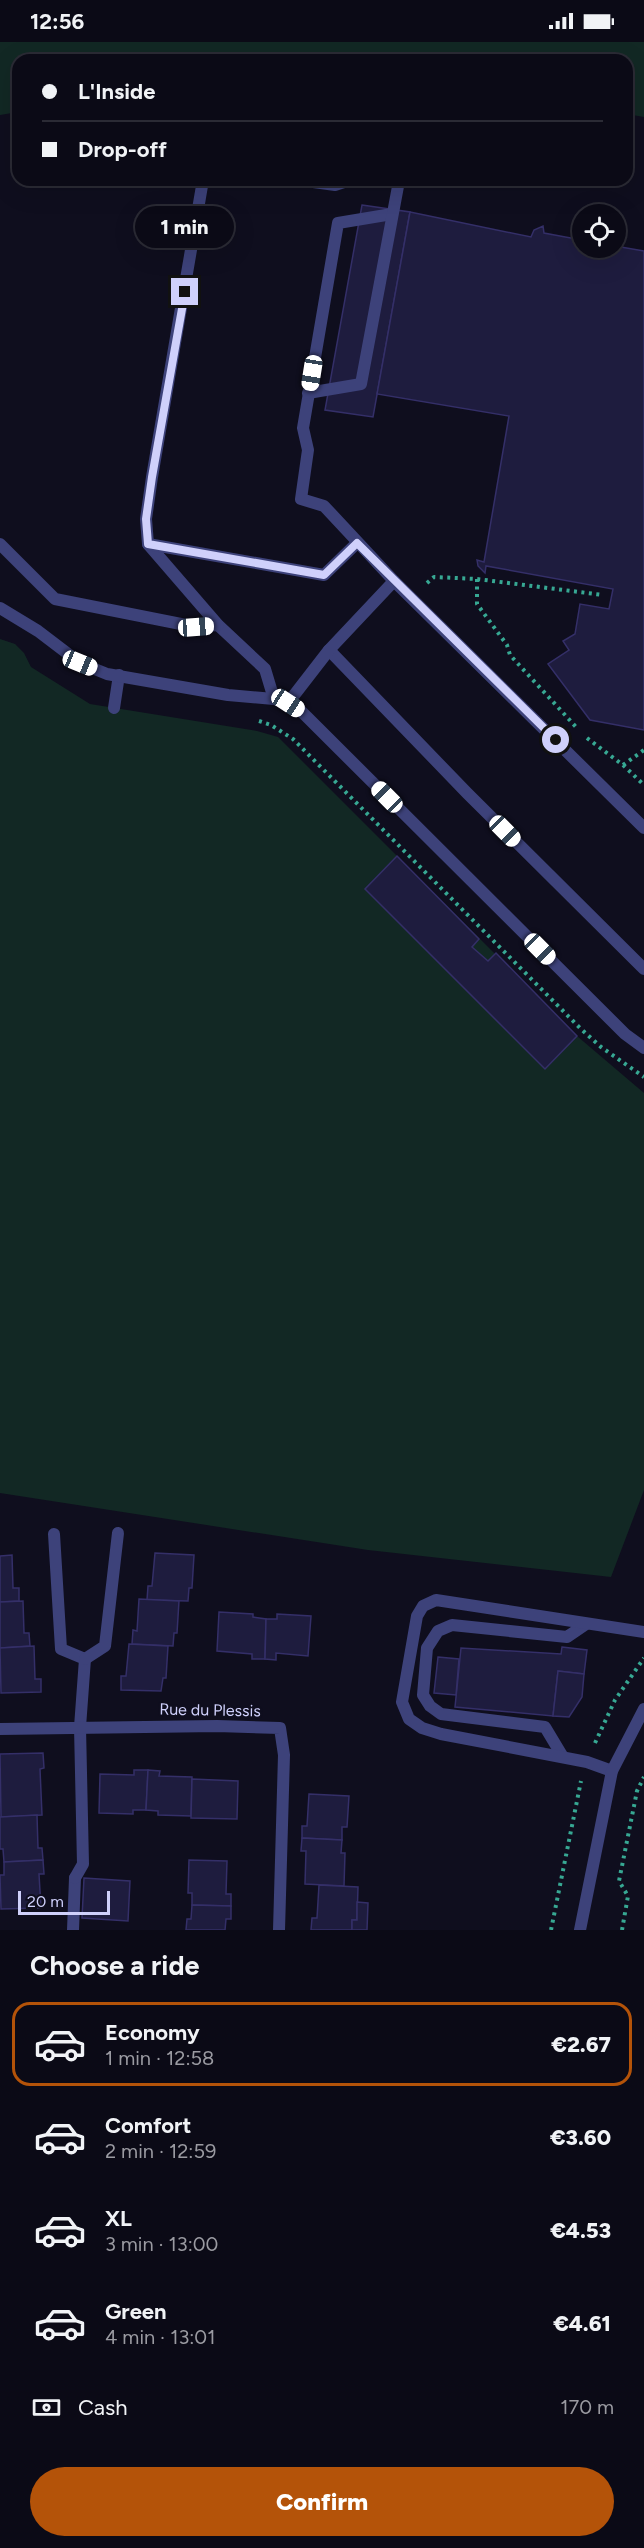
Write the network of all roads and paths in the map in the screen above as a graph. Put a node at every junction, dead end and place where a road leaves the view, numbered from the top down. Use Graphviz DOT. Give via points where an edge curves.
graph roads {
  1 [pos="202,186"];
  2 [pos="398,186"];
  3 [pos="392,214"];
  4 [pos="308,393"];
  5 [pos="357,543"];
  6 [pos="0,544"];
  7 [pos="148,544"];
  8 [pos="477,579"];
  9 [pos="394,581"];
  10 [pos="603,595"];
  11 [pos="412,598"];
  12 [pos="0,608"];
  13 [pos="218,625"];
  14 [pos="329,650"];
  15 [pos="119,675"];
  16 [pos="274,699"];
  17 [pos="288,703"];
  18 [pos="114,708"];
  19 [pos="250,720"];
  20 [pos="644,750"];
  21 [pos="623,765"];
  22 [pos="644,785"];
  23 [pos="644,828"];
  24 [pos="644,969"];
  25 [pos="644,1048"];
  26 [pos="644,1077"];
  27 [pos="118,1533"];
  28 [pos="54,1534"];
  29 [pos="586,1624"];
  30 [pos="644,1632"];
  31 [pos="85,1659"];
  32 [pos="644,1709"];
  33 [pos="80,1727"];
  34 [pos="0,1728"];
  35 [pos="564,1758"];
  36 [pos="612,1771"];
  37 [pos="644,1777"];
  38 [pos="73,1930"];
  39 [pos="279,1930"];
  40 [pos="580,1930"];
  41 [pos="622,1930"];
  1 -- 7 [label="street" via="152,477 146,519"];
  2 -- 3 [label="street"];
  3 -- 4 [label="street" via="361,384"];
  3 -- 4 [label="street" via="338,223"];
  4 -- 5 [label="street" via="303,428 308,450 301,499 324,506"];
  5 -- 7 [label="street" via="324,575"];
  5 -- 9 [label="street"];
  6 -- 13 [label="street" via="55,599 196,627"];
  7 -- 13 [label="street"];
  8 -- 10 [label="path"];
  8 -- 11 [label="path" via="434,577"];
  8 -- 21 [label="path" via="477,604 507,645 510,656 585,736"];
  9 -- 11 [label="street"];
  9 -- 14 [label="street"];
  11 -- 23 [label="street"];
  12 -- 15 [label="street" via="80,663"];
  13 -- 16 [label="street" via="265,669"];
  14 -- 17 [label="street"];
  14 -- 24 [label="street"];
  15 -- 16 [label="street" via="228,695"];
  15 -- 18 [label="street"];
  16 -- 17 [label="street"];
  17 -- 25 [label="street" via="302,712 625,1034"];
  19 -- 26 [label="path" via="271,725 293,739 581,1029"];
  20 -- 21 [label="path"];
  21 -- 22 [label="path"];
  27 -- 31 [label="street" via="105,1646"];
  28 -- 31 [label="street" via="61,1648"];
  29 -- 30 [label="street"];
  29 -- 35 [label="street" via="567,1637 452,1625 438,1631 427,1648 423,1695 430,1706 441,1714 545,1727"];
  29 -- 35 [label="street" via="436,1600 423,1606 417,1616 402,1702 409,1719 422,1728"];
  31 -- 33 [label="street"];
  32 -- 36 [label="street"];
  33 -- 34 [label="street, Rue du Plessis"];
  33 -- 38 [label="street" via="83,1864 75,1878"];
  33 -- 39 [label="street, Rue du Plessis" via="280,1728 284,1755"];
  35 -- 36 [label="street"];
  36 -- 40 [label="street"];
  37 -- 41 [label="path" via="637,1791 620,1881 628,1896"];
}
